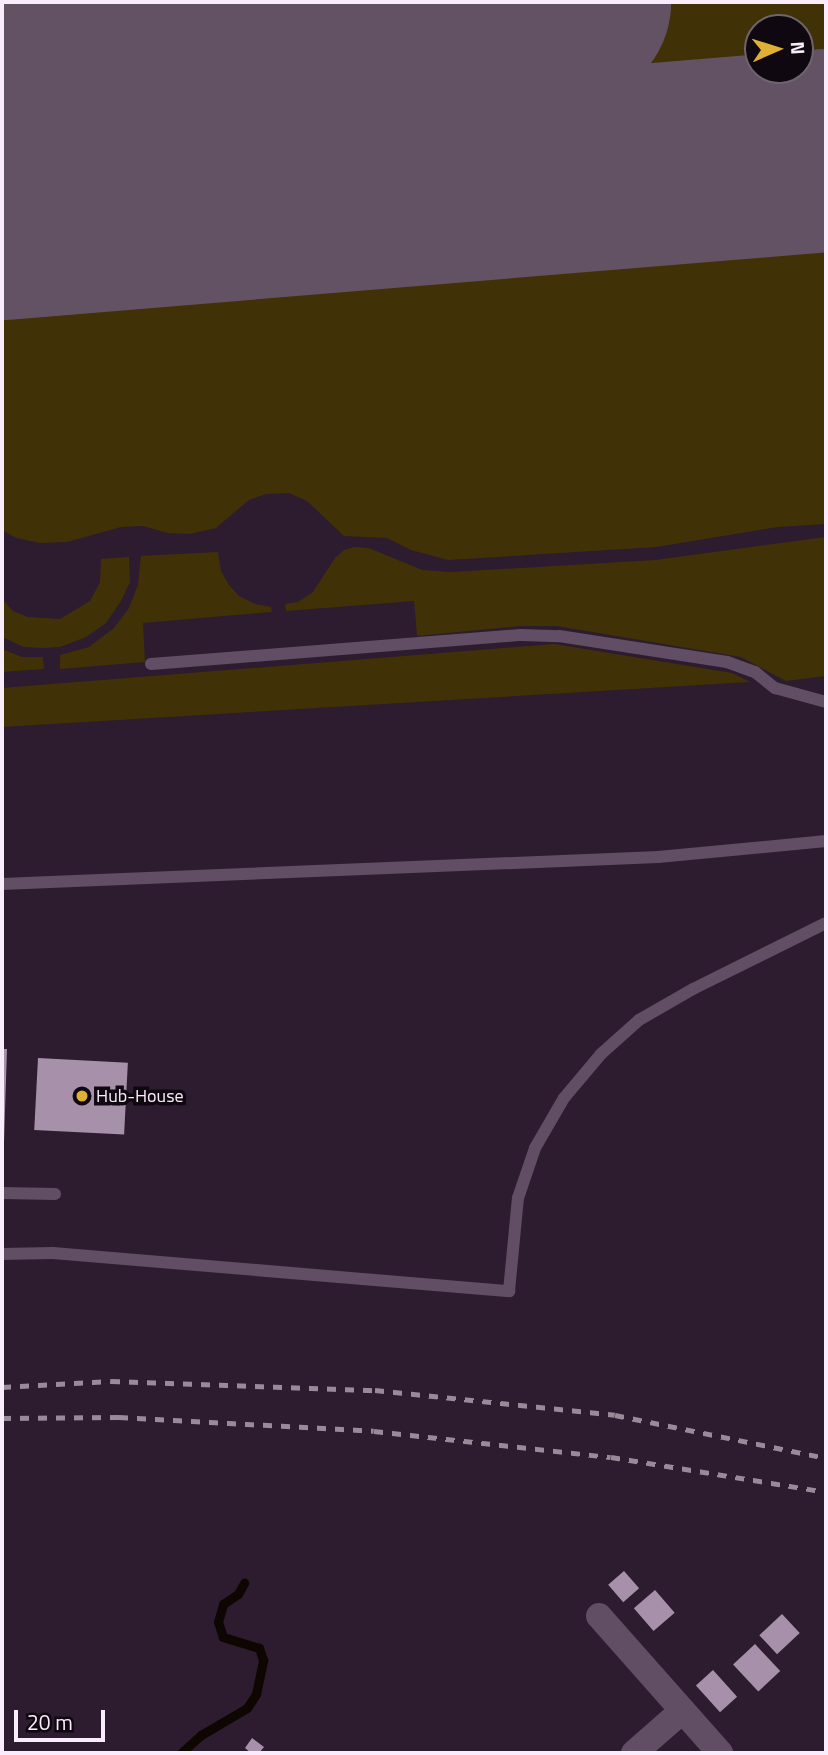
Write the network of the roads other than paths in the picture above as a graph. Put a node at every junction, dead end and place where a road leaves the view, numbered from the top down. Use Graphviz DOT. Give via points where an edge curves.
graph roads {
  1 [pos="151,664"];
  2 [pos="826,702"];
  3 [pos="826,841"];
  4 [pos="2,884"];
  5 [pos="826,923"];
  6 [pos="2,1193"];
  7 [pos="55,1195"];
  8 [pos="2,1254"];
  9 [pos="599,1616"];
  10 [pos="681,1711"];
  11 [pos="634,1753"];
  12 [pos="720,1753"];
  1 -- 2 [label="lane" via="521,635 559,636 726,662 755,672 775,688"];
  3 -- 4 [label="lane" via="658,857"];
  5 -- 8 [label="lane" via="639,1020 601,1054 565,1098 536,1148 518,1198 509,1291 53,1253"];
  6 -- 7 [label="lane"];
  9 -- 10 [label="street"];
  10 -- 11 [label="street"];
  10 -- 12 [label="street"];
}
